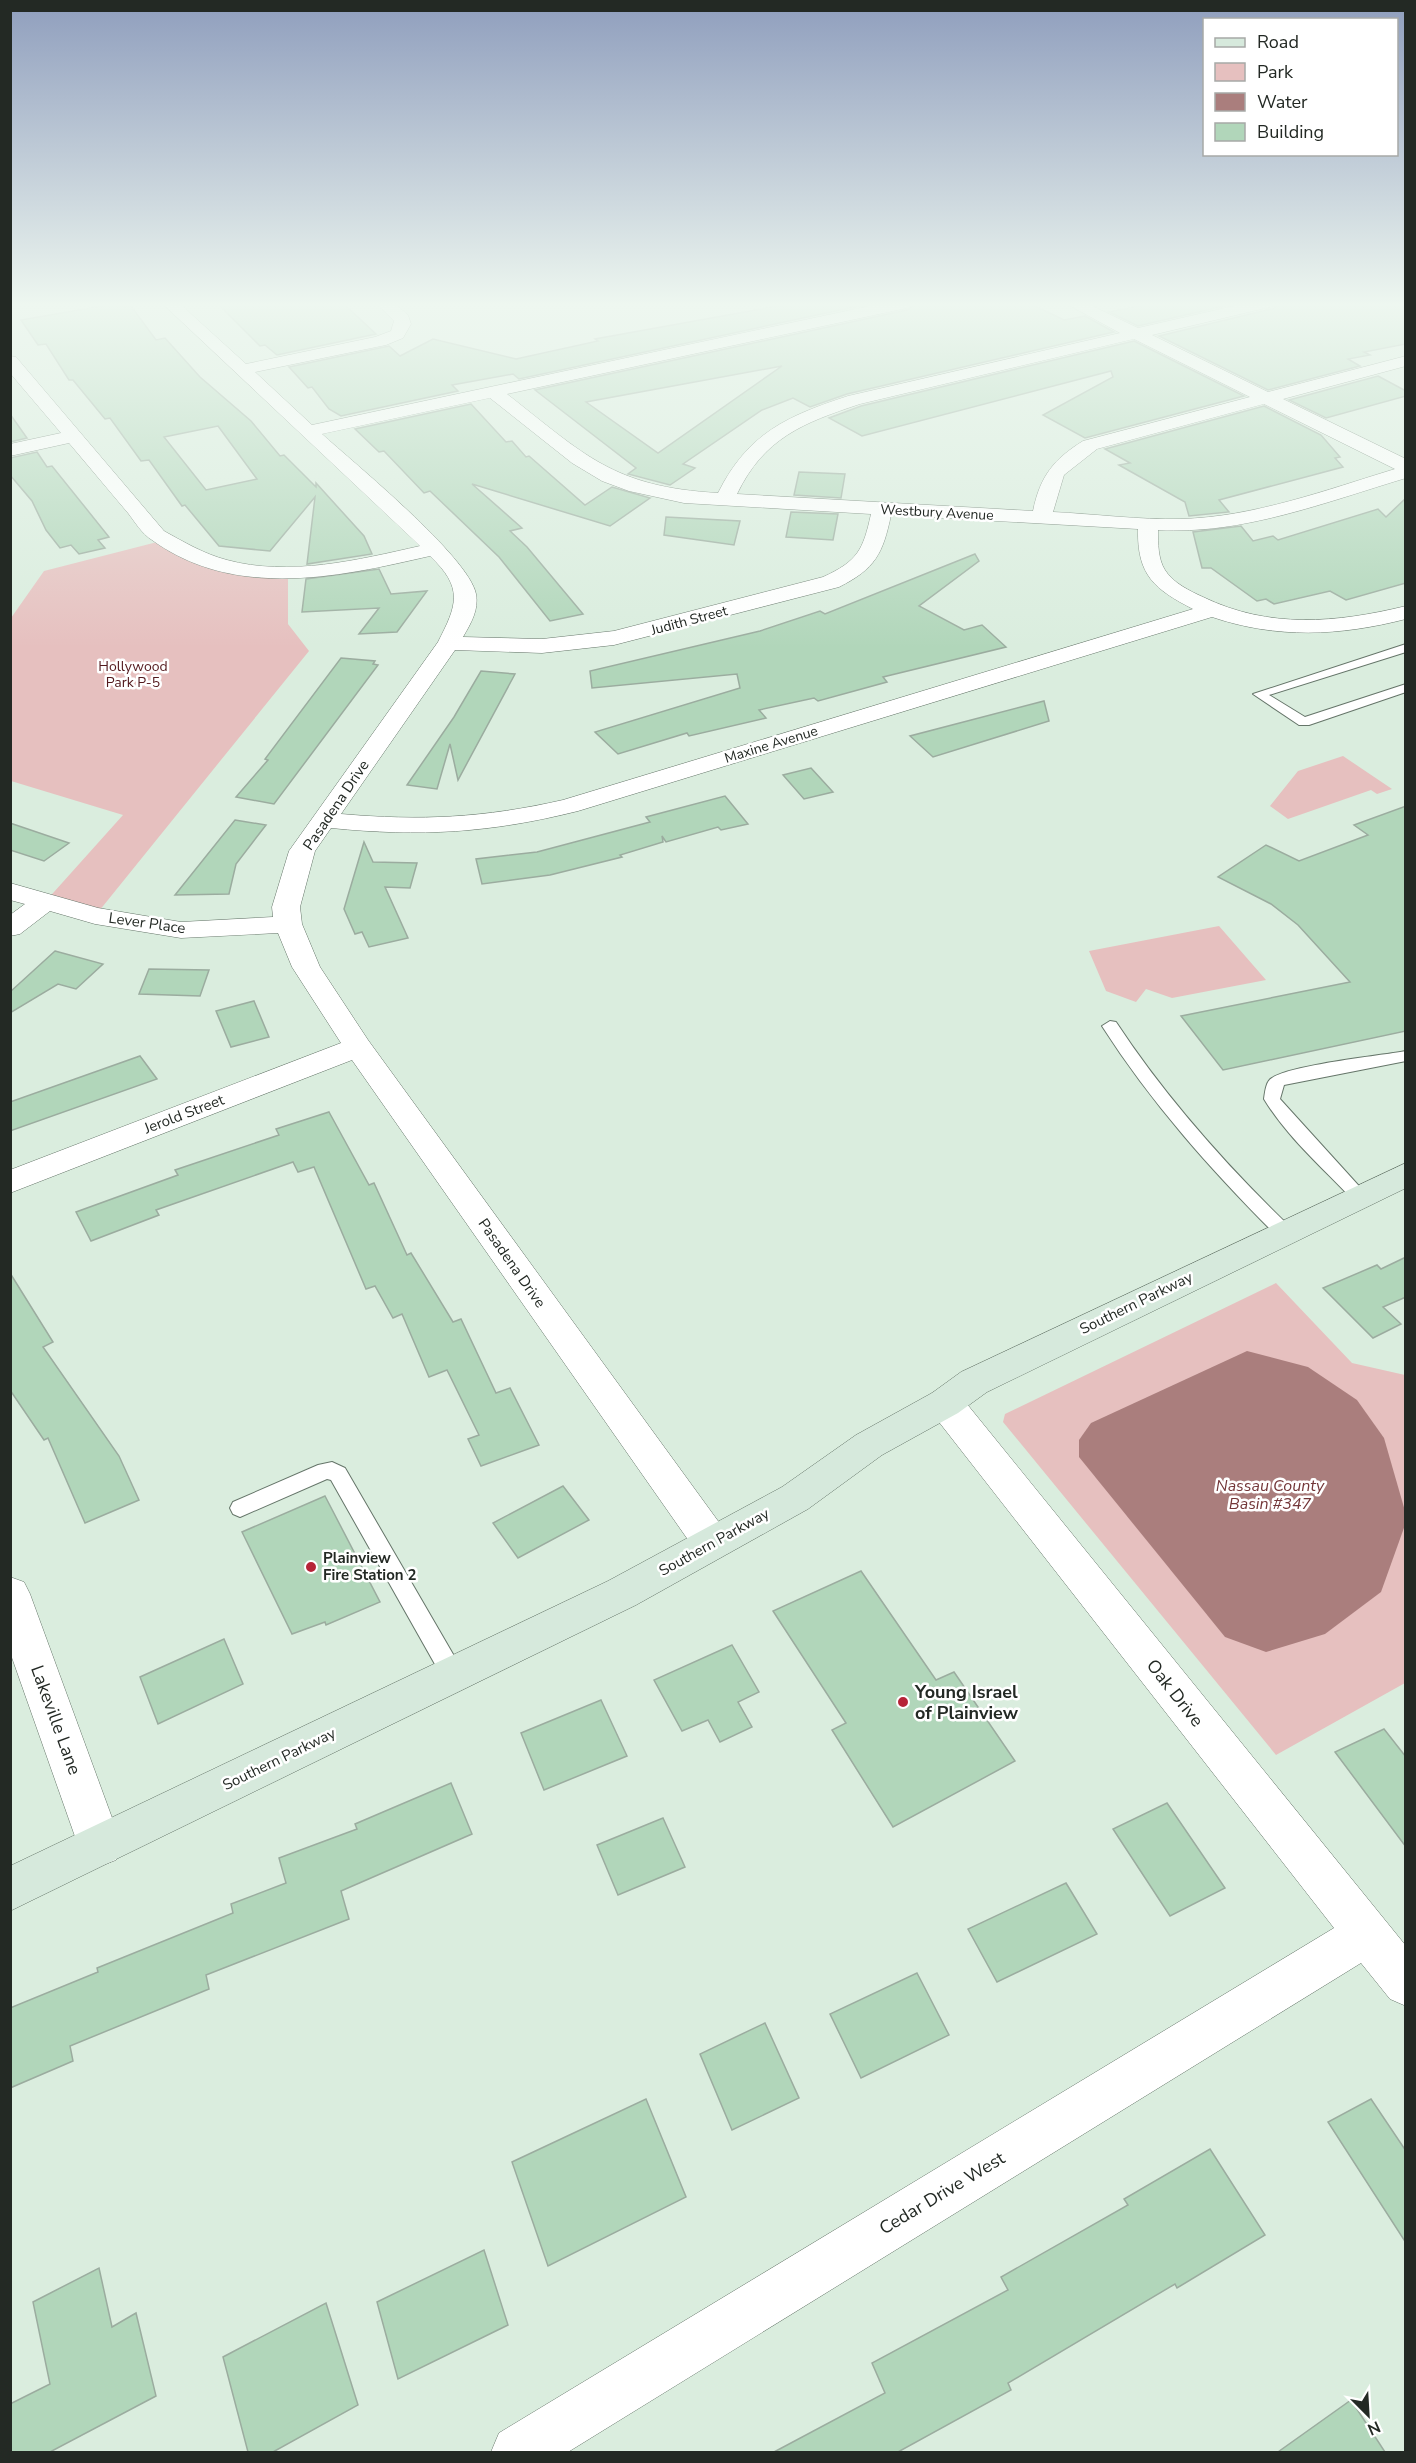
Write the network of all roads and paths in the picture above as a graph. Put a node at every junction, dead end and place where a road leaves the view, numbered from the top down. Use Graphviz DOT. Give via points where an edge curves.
graph roads {
  1 [pos="59,418"];
  2 [pos="293,418"];
  3 [pos="373,418"];
  4 [pos="527,418"];
  5 [pos="803,418"];
  6 [pos="1191,418"];
  7 [pos="1306,418"];
  8 [pos="308,432"];
  9 [pos="74,436"];
  10 [pos="10,450"];
  11 [pos="1406,467"];
  12 [pos="1406,472"];
  13 [pos="724,500"];
  14 [pos="882,509"];
  15 [pos="1042,518"];
  16 [pos="1148,524"];
  17 [pos="434,549"];
  18 [pos="1210,611"];
  19 [pos="1406,612"];
  20 [pos="449,643"];
  21 [pos="1403,651"];
  22 [pos="1406,688"];
  23 [pos="323,820"];
  24 [pos="10,891"];
  25 [pos="45,902"];
  26 [pos="288,924"];
  27 [pos="10,928"];
  28 [pos="1110,1026"];
  29 [pos="358,1047"];
  30 [pos="1406,1056"];
  31 [pos="1406,1174"];
  32 [pos="10,1182"];
  33 [pos="1359,1196"];
  34 [pos="1284,1232"];
  35 [pos="945,1403"];
  36 [pos="240,1508"];
  37 [pos="712,1543"];
  38 [pos="10,1594"];
  39 [pos="453,1675"];
  40 [pos="100,1845"];
  41 [pos="10,1889"];
  42 [pos="1367,1934"];
  43 [pos="1406,1983"];
  44 [pos="518,2452"];
  1 -- 9 [label="street"];
  2 -- 8 [label="street, Pasadena Drive"];
  3 -- 8 [label="street"];
  4 -- 13 [label="street, Westbury Avenue" via="609,478 663,493"];
  5 -- 13 [label="street" via="756,446 742,463"];
  6 -- 15 [label="street" via="1090,445 1056,468 1049,481"];
  7 -- 11 [label="street"];
  8 -- 17 [label="street, Pasadena Drive"];
  9 -- 10 [label="street"];
  9 -- 17 [label="street" via="157,535 206,561 288,574 345,569"];
  12 -- 16 [label="street, Westbury Avenue" via="1263,514 1222,522"];
  13 -- 14 [label="street, Westbury Avenue"];
  14 -- 15 [label="street, Westbury Avenue"];
  14 -- 20 [label="street, Judith Street" via="872,554 857,568 831,582 614,639 542,646"];
  15 -- 16 [label="street, Westbury Avenue"];
  16 -- 18 [label="street" via="1155,572 1168,586"];
  17 -- 20 [label="street, Pasadena Drive" via="462,581 466,606"];
  18 -- 19 [label="street" via="1285,627 1325,628 1359,625"];
  18 -- 23 [label="street, Maxine Avenue" via="569,806 448,826"];
  20 -- 23 [label="street, Pasadena Drive"];
  21 -- 22 [label="lane" via="1259,694 1304,722"];
  23 -- 26 [label="street, Pasadena Drive" via="303,851 286,907"];
  24 -- 25 [label="street, Lever Place"];
  25 -- 26 [label="street, Lever Place" via="95,916 181,930"];
  25 -- 27 [label="street"];
  26 -- 29 [label="street, Pasadena Drive" via="306,967"];
  28 -- 34 [label="lane" via="1137,1069 1183,1128"];
  29 -- 32 [label="street, Jerold Street"];
  29 -- 37 [label="street, Pasadena Drive"];
  30 -- 33 [label="lane" via="1276,1082 1272,1099"];
  31 -- 33 [label="street, Southern Parkway"];
  33 -- 34 [label="street, Southern Parkway"];
  34 -- 35 [label="street, Southern Parkway" via="974,1382"];
  35 -- 37 [label="street, Southern Parkway" via="869,1445 795,1498"];
  35 -- 42 [label="street, Oak Drive"];
  36 -- 39 [label="lane" via="325,1471 338,1474"];
  37 -- 39 [label="street, Southern Parkway" via="622,1593"];
  38 -- 40 [label="street, Lakeville Lane"];
  39 -- 40 [label="street, Southern Parkway"];
  40 -- 41 [label="street, Southern Parkway"];
  42 -- 43 [label="street, Oak Drive"];
  42 -- 44 [label="street, Cedar Drive West"];
}
